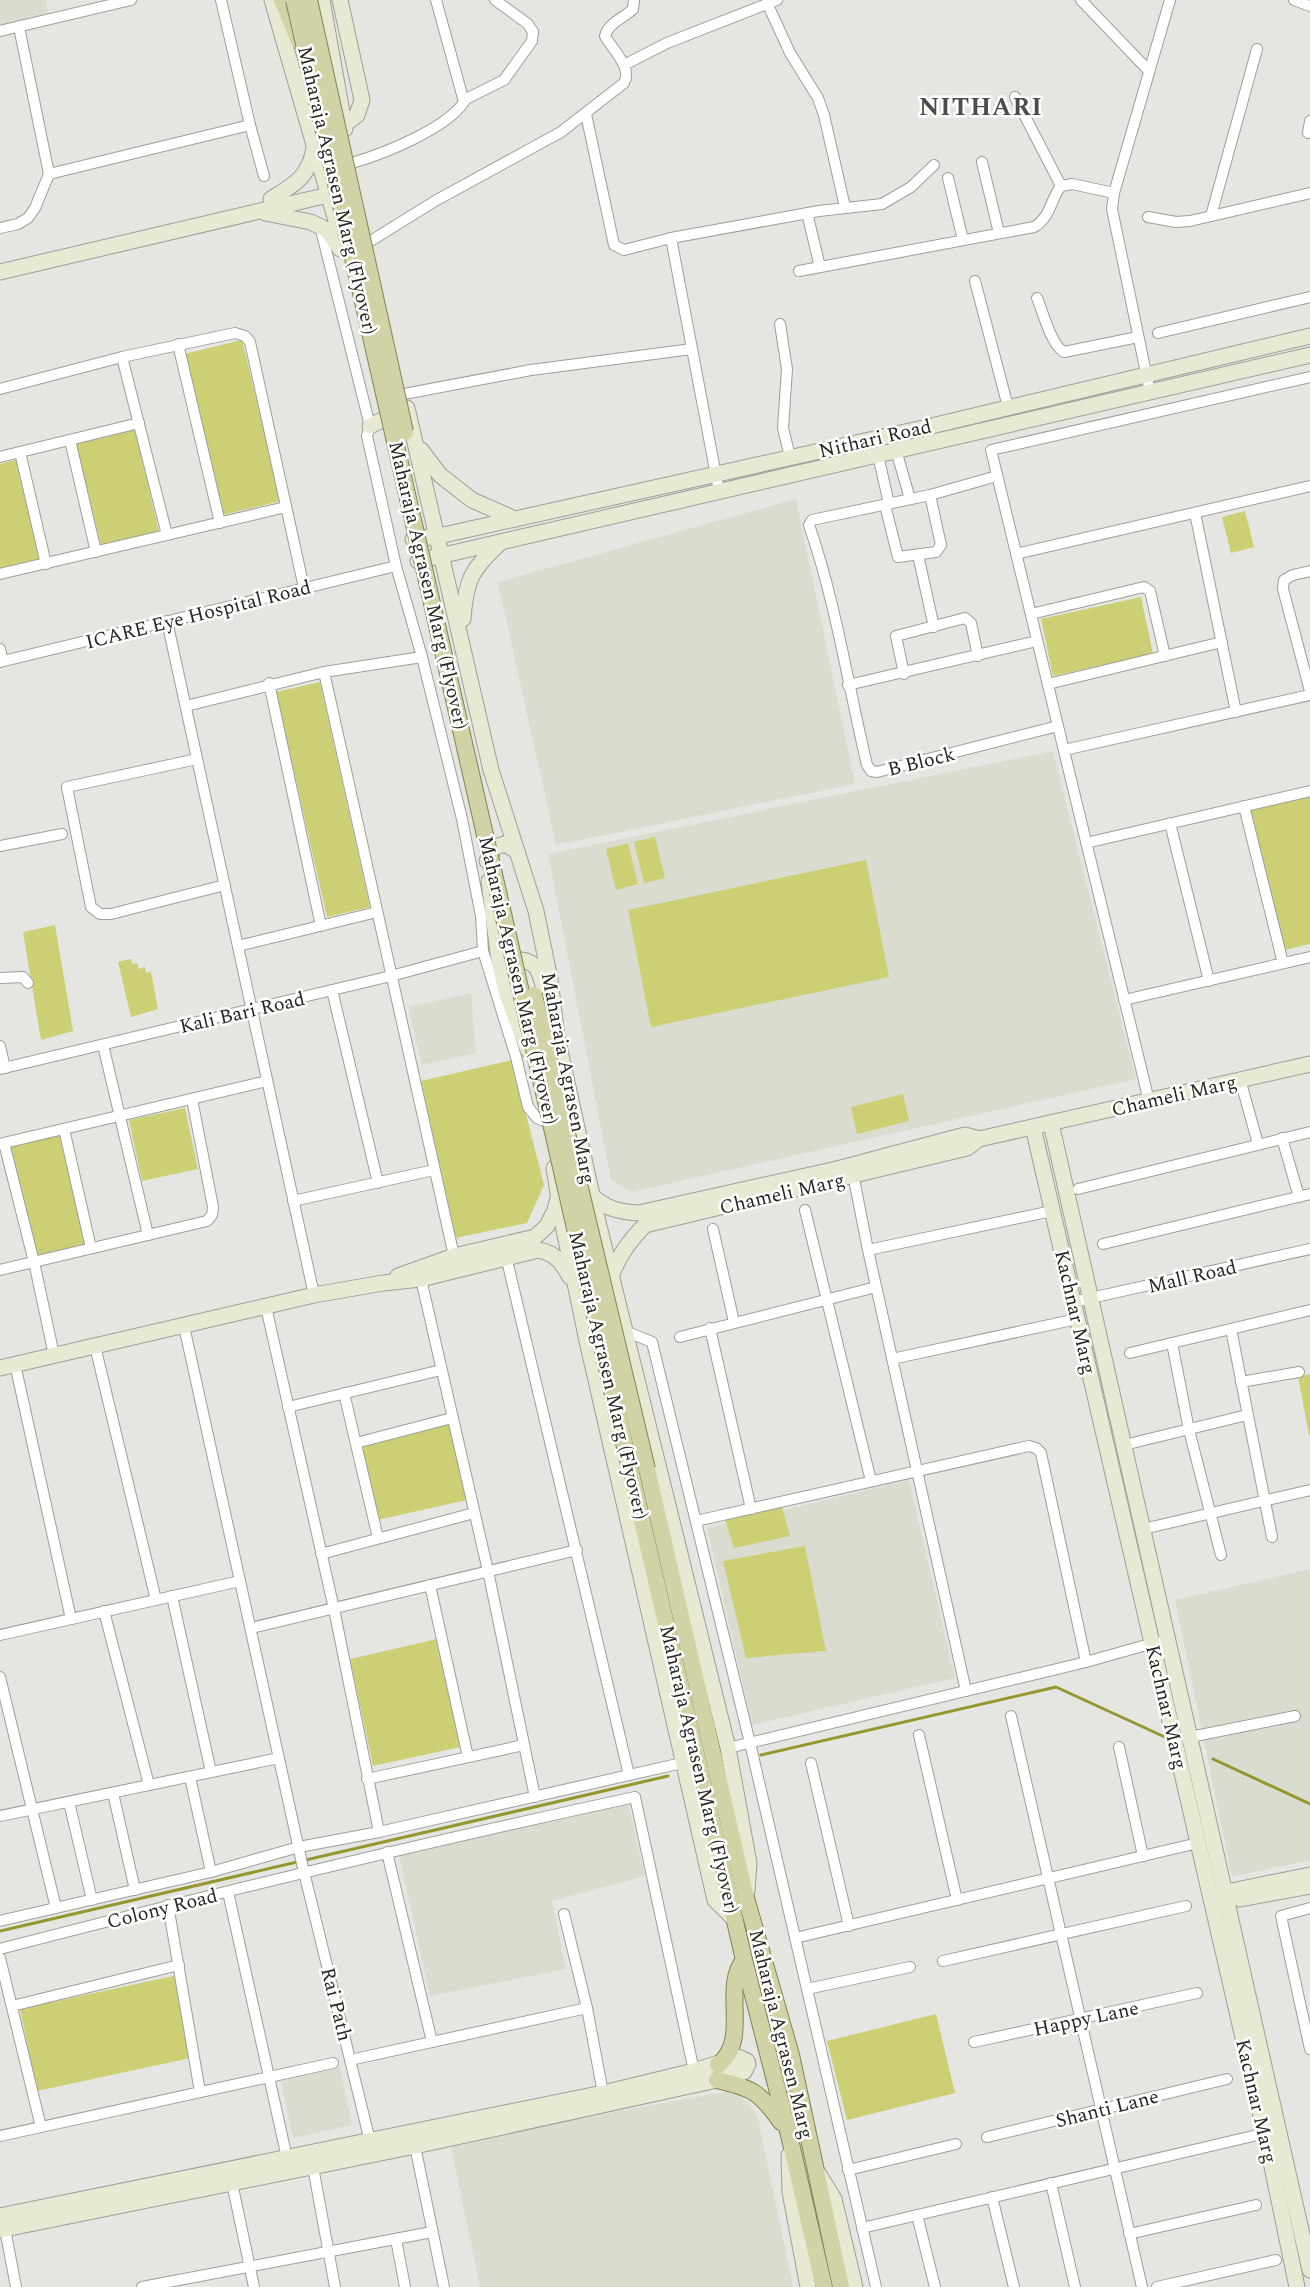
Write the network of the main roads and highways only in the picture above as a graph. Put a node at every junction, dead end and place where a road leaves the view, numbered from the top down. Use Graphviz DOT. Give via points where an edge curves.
graph roads {
  1 [pos="282,0"];
  2 [pos="309,1"];
  3 [pos="307,56"];
  4 [pos="724,1836"];
  5 [pos="746,1898"];
  6 [pos="744,1960"];
  7 [pos="788,2132"];
  8 [pos="824,2287"];
  9 [pos="841,2287"];
  1 -- 3 [label="main road, bridge"];
  2 -- 3 [label="main road, Maharaja Agrasen Marg (Flyover), bridge"];
  2 -- 4 [label="main road, Maharaja Agrasen Marg (Flyover), bridge"];
  3 -- 4 [label="main road, Maharaja Agrasen Marg (Flyover), bridge"];
  4 -- 5 [label="main road, Maharaja Agrasen Marg (Flyover)"];
  4 -- 6 [label="main road, Maharaja Agrasen Marg (Flyover)"];
  5 -- 9 [label="main road, Maharaja Agrasen Marg" via="791,2055"];
  6 -- 7 [label="main road, Maharaja Agrasen Marg"];
  6 -- 7 [label="main road" via="734,1979 736,2019 732,2039 717,2072 757,2093"];
  7 -- 8 [label="main road, Maharaja Agrasen Marg"];
}
